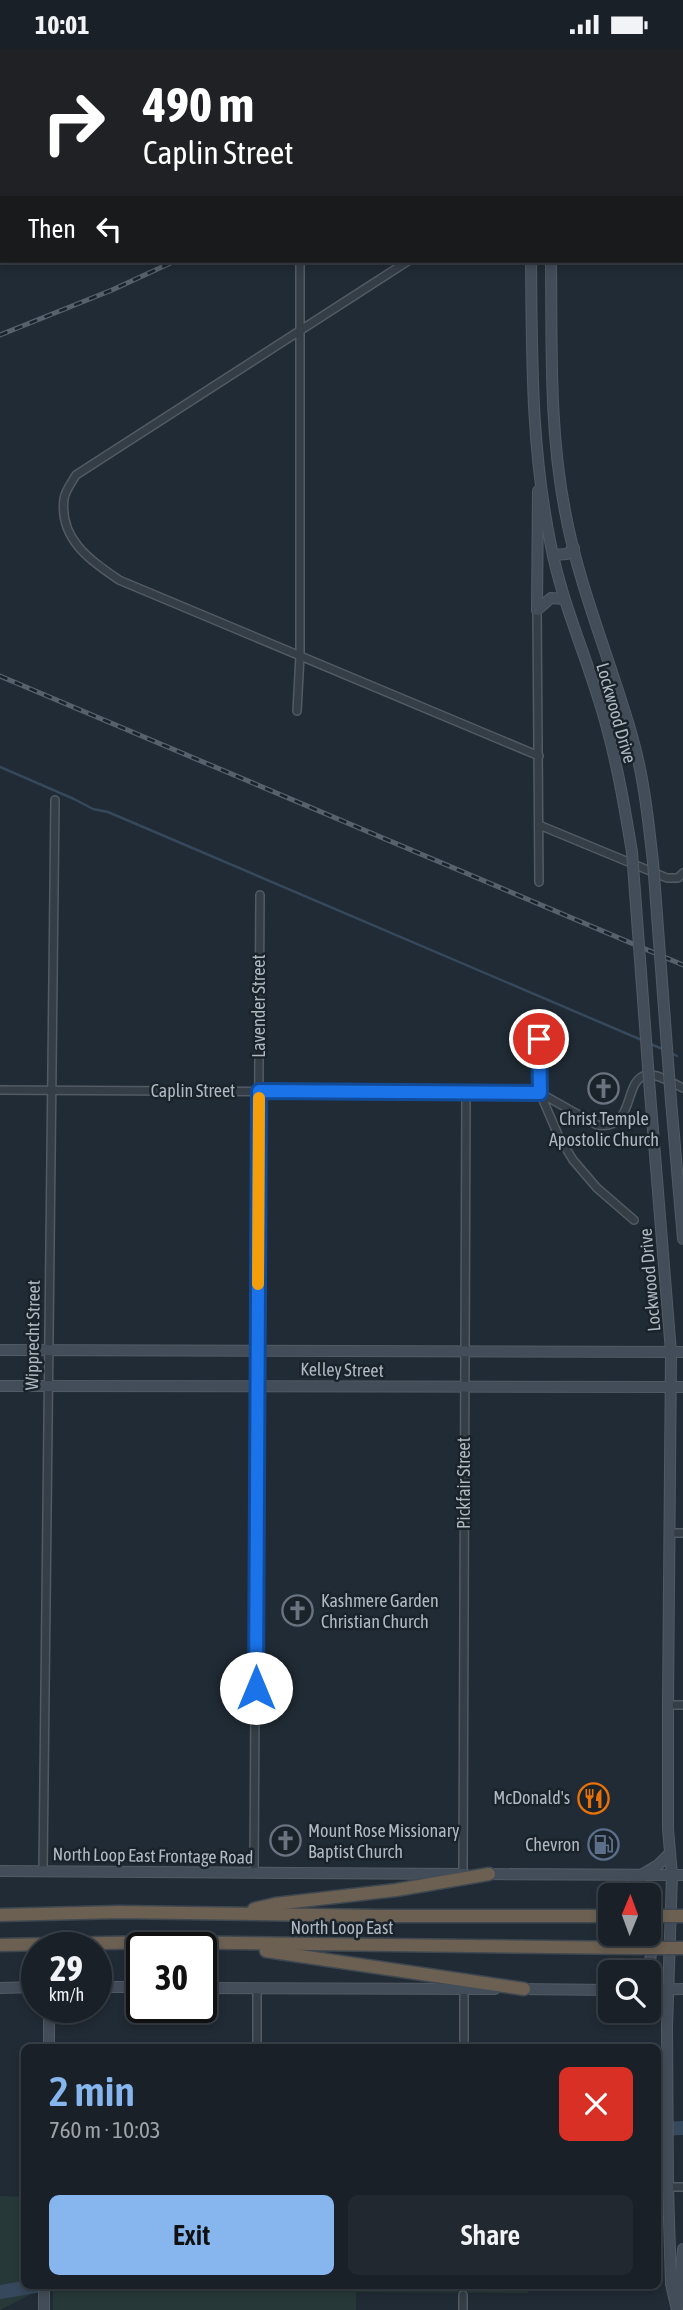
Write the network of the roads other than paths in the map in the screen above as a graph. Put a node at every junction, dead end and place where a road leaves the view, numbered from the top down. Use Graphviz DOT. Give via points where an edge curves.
graph roads {
  1 [pos="405,263"];
  2 [pos="531,263"];
  3 [pos="551,263"];
  4 [pos="300,265"];
  5 [pos="552,324"];
  6 [pos="532,325"];
  7 [pos="300,330"];
  8 [pos="538,461"];
  9 [pos="574,548"];
  10 [pos="553,555"];
  11 [pos="564,599"];
  12 [pos="537,610"];
  13 [pos="300,656"];
  14 [pos="297,711"];
  15 [pos="539,756"];
  16 [pos="55,800"];
  17 [pos="539,825"];
  18 [pos="683,873"];
  19 [pos="539,882"];
  20 [pos="260,895"];
  21 [pos="538,1027"];
  22 [pos="683,1088"];
  23 [pos="0,1090"];
  24 [pos="51,1090"];
  25 [pos="259,1091"];
  26 [pos="466,1091"];
  27 [pos="540,1093"];
  28 [pos="634,1220"];
  29 [pos="683,1239"];
  30 [pos="0,1350"];
  31 [pos="48,1350"];
  32 [pos="257,1351"];
  33 [pos="465,1351"];
  34 [pos="671,1352"];
  35 [pos="683,1352"];
  36 [pos="0,1385"];
  37 [pos="257,1385"];
  38 [pos="48,1386"];
  39 [pos="465,1387"];
  40 [pos="677,1387"];
  41 [pos="670,1533"];
  42 [pos="683,1533"];
  43 [pos="668,1705"];
  44 [pos="683,1705"];
  45 [pos="670,1853"];
  46 [pos="43,1870"];
  47 [pos="0,1871"];
  48 [pos="254,1873"];
  49 [pos="463,1874"];
  50 [pos="489,1874"];
  51 [pos="672,1875"];
  52 [pos="683,1875"];
  53 [pos="634,1876"];
  54 [pos="235,1914"];
  55 [pos="0,1915"];
  56 [pos="598,1916"];
  57 [pos="662,1916"];
  58 [pos="683,1916"];
  59 [pos="0,1945"];
  60 [pos="221,1945"];
  61 [pos="683,1948"];
  62 [pos="652,1960"];
  63 [pos="598,1986"];
  64 [pos="21,1987"];
  65 [pos="0,1988"];
  66 [pos="217,1988"];
  67 [pos="257,1988"];
  68 [pos="464,1989"];
  69 [pos="524,1989"];
  70 [pos="683,1989"];
  71 [pos="592,1990"];
  72 [pos="598,1990"];
  73 [pos="661,1990"];
  74 [pos="670,1990"];
  75 [pos="49,2023"];
  76 [pos="48,2044"];
  77 [pos="257,2044"];
  78 [pos="464,2044"];
  79 [pos="668,2187"];
  80 [pos="683,2187"];
  81 [pos="683,2249"];
  82 [pos="44,2289"];
  83 [pos="463,2295"];
  84 [pos="44,2310"];
  85 [pos="463,2310"];
  86 [pos="677,2310"];
  1 -- 7 [label="street"];
  2 -- 6 [label="main road, Lockwood Drive"];
  3 -- 5 [label="main road, Lockwood Drive"];
  4 -- 7 [label="street"];
  5 -- 6 [label="main road"];
  5 -- 9 [label="main road, Lockwood Drive" via="553,419"];
  6 -- 8 [label="main road, Lockwood Drive"];
  7 -- 13 [label="street"];
  7 -- 13 [label="street" via="76,475 64,497 65,524 76,545 119,580"];
  8 -- 10 [label="main road, Lockwood Drive"];
  8 -- 12 [label="main road"];
  9 -- 10 [label="main road"];
  9 -- 29 [label="main road, Lockwood Drive, bridge" via="632,737 645,795"];
  10 -- 11 [label="main road, Lockwood Drive"];
  11 -- 12 [label="main road" via="551,598"];
  11 -- 34 [label="main road, Lockwood Drive, bridge" via="607,726 632,852"];
  12 -- 15 [label="street"];
  13 -- 14 [label="street"];
  13 -- 15 [label="street"];
  15 -- 17 [label="street"];
  16 -- 24 [label="street, Wipprecht Street"];
  17 -- 18 [label="street" via="667,878"];
  17 -- 19 [label="street"];
  20 -- 25 [label="street, Lavender Street"];
  21 -- 27 [label="street, Lockwood Drive"];
  22 -- 27 [label="street, Caplin Street" via="646,1075 636,1085 622,1118 603,1126"];
  23 -- 24 [label="street, Caplin Street"];
  24 -- 25 [label="street, Caplin Street"];
  24 -- 31 [label="street, Wipprecht Street"];
  25 -- 26 [label="street, Caplin Street"];
  25 -- 32 [label="street, Lavender Street"];
  26 -- 27 [label="street, Caplin Street"];
  26 -- 33 [label="street, Pickfair Street"];
  27 -- 28 [label="street, Lockwood Drive" via="573,1160"];
  30 -- 31 [label="main road, Kelley Street"];
  31 -- 32 [label="main road, Kelley Street"];
  31 -- 38 [label="street, Wipprecht Street"];
  32 -- 33 [label="main road, Kelley Street"];
  32 -- 37 [label="street, Lavender Street"];
  33 -- 34 [label="main road, Kelley Street"];
  33 -- 39 [label="street, Pickfair Street"];
  34 -- 35 [label="main road, Kelley Street"];
  34 -- 40 [label="main road, Lockwood Drive"];
  36 -- 38 [label="main road, Kelley Street"];
  37 -- 38 [label="main road, Kelley Street"];
  37 -- 39 [label="main road, Kelley Street"];
  37 -- 48 [label="street, Lavender Street"];
  38 -- 46 [label="street, Wipprecht Street"];
  39 -- 40 [label="main road, Kelley Street"];
  39 -- 49 [label="street, Pickfair Street"];
  40 -- 41 [label="main road, Lockwood Drive"];
  41 -- 42 [label="street"];
  41 -- 43 [label="main road, Lockwood Drive"];
  43 -- 44 [label="street"];
  43 -- 45 [label="main road, Lockwood Drive"];
  45 -- 51 [label="main road, Lockwood Drive"];
  45 -- 53 [label="main road" via="650,1871"];
  46 -- 47 [label="main road, North Loop East Frontage Road"];
  46 -- 48 [label="main road, North Loop East Frontage Road"];
  48 -- 49 [label="main road, North Loop East Frontage Road"];
  49 -- 50 [label="main road, North Loop East Frontage Road"];
  50 -- 53 [label="main road, North Loop East Frontage Road"];
  50 -- 54 [label="highway" via="275,1904"];
  51 -- 52 [label="main road, North Loop East Frontage Road"];
  51 -- 53 [label="main road, North Loop East Frontage Road"];
  51 -- 74 [label="main road, Lockwood Drive"];
  53 -- 62 [label="main road" via="650,1897"];
  54 -- 55 [label="highway, North Loop East"];
  54 -- 56 [label="highway, North Loop East"];
  57 -- 58 [label="highway, bridge"];
  59 -- 60 [label="highway, North Loop East"];
  60 -- 61 [label="highway, North Loop East, bridge"];
  60 -- 69 [label="highway"];
  63 -- 71 [label="main road"];
  64 -- 65 [label="main road"];
  66 -- 67 [label="main road"];
  67 -- 68 [label="main road"];
  67 -- 77 [label="street"];
  68 -- 69 [label="main road"];
  68 -- 78 [label="street"];
  69 -- 71 [label="main road"];
  70 -- 74 [label="main road"];
  71 -- 72 [label="main road"];
  73 -- 74 [label="main road"];
  74 -- 79 [label="main road, Lockwood Drive"];
  75 -- 76 [label="main road"];
  79 -- 80 [label="street"];
  79 -- 86 [label="main road, Lockwood Drive" via="671,2284"];
  81 -- 86 [label="main road, Lockwood Drive"];
  82 -- 84 [label="main road"];
  83 -- 85 [label="street"];
}
